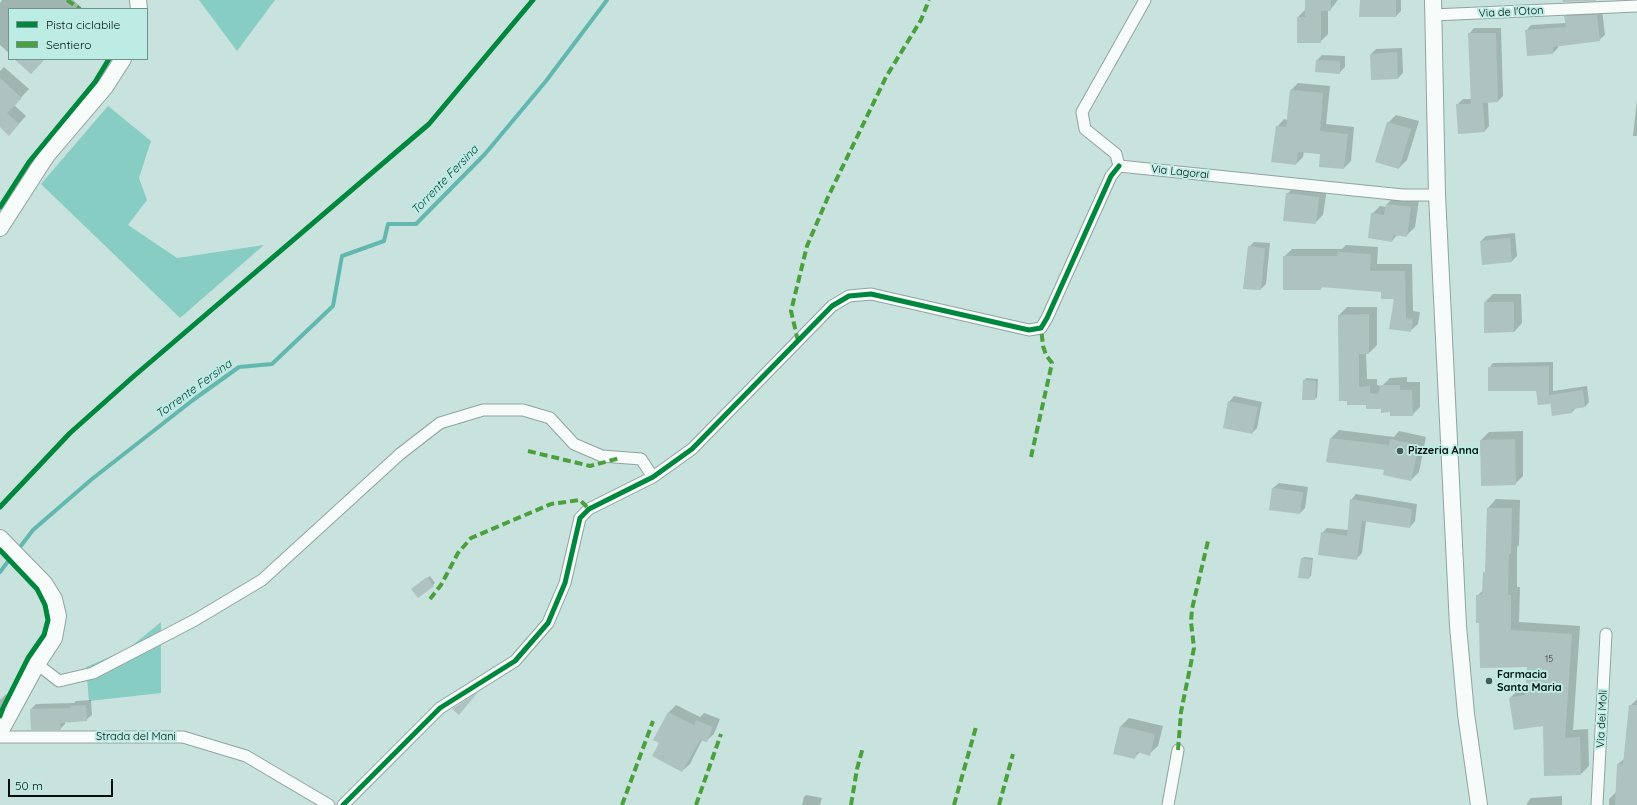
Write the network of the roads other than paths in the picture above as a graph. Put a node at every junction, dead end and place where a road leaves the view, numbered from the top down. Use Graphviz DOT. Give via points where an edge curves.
graph roads {
  1 [pos="1145,0"];
  2 [pos="1637,6"];
  3 [pos="1433,8"];
  4 [pos="122,60"];
  5 [pos="1119,166"];
  6 [pos="1436,195"];
  7 [pos="0,228"];
  8 [pos="653,477"];
  9 [pos="0,538"];
  10 [pos="1606,634"];
  11 [pos="37,664"];
  12 [pos="0,732"];
  13 [pos="0,737"];
  14 [pos="1178,750"];
  15 [pos="329,805"];
  16 [pos="343,805"];
  17 [pos="1168,805"];
  18 [pos="1479,805"];
  19 [pos="1597,805"];
  1 -- 5 [label="street" via="1082,112 1086,129 1116,154"];
  2 -- 3 [label="street, Via de l'Oton"];
  3 -- 6 [label="main road"];
  4 -- 7 [label="main road" via="106,87 46,155"];
  5 -- 6 [label="street, Via Lagorai" via="1403,195"];
  5 -- 8 [label="street" via="1041,328 1029,330 871,294 849,296 832,306 692,449"];
  6 -- 18 [label="main road" via="1458,626 1466,714"];
  8 -- 11 [label="street" via="641,459 602,456 574,444 550,418 523,410 483,410 440,423 400,454 262,580 195,620 93,673 59,681"];
  8 -- 16 [label="street" via="589,509 580,518 565,583 548,624 515,661 440,708"];
  9 -- 11 [label="main road" via="44,583 54,599 58,616 54,638"];
  10 -- 19 [label="street, Via dei Moli"];
  11 -- 12 [label="main road"];
  13 -- 15 [label="street, Strada del Mani" via="183,737 246,756"];
  14 -- 17 [label="street"];
}
